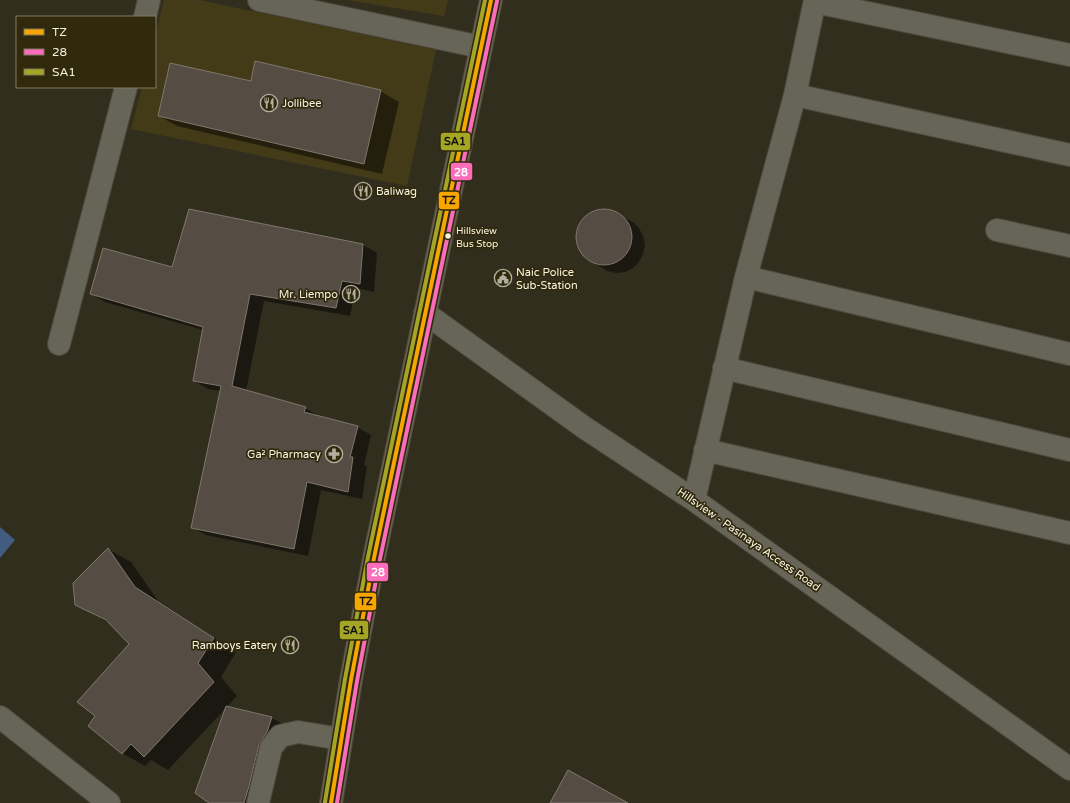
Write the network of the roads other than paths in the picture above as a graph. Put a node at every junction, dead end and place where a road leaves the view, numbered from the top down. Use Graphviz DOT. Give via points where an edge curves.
graph roads {
  1 [pos="149,0"];
  2 [pos="258,0"];
  3 [pos="491,0"];
  4 [pos="815,1"];
  5 [pos="145,16"];
  6 [pos="481,47"];
  7 [pos="1070,55"];
  8 [pos="126,88"];
  9 [pos="795,95"];
  10 [pos="1070,155"];
  11 [pos="997,230"];
  12 [pos="1070,246"];
  13 [pos="746,277"];
  14 [pos="425,313"];
  15 [pos="59,344"];
  16 [pos="1070,354"];
  17 [pos="724,368"];
  18 [pos="705,450"];
  19 [pos="1070,450"];
  20 [pos="694,500"];
  21 [pos="1070,533"];
  22 [pos="0,717"];
  23 [pos="341,739"];
  24 [pos="1070,769"];
  25 [pos="109,803"];
  26 [pos="258,803"];
  27 [pos="331,803"];
  1 -- 5 [label="street"];
  2 -- 6 [label="street"];
  3 -- 6 [label="main road"];
  4 -- 7 [label="street"];
  4 -- 9 [label="street"];
  6 -- 14 [label="main road"];
  8 -- 15 [label="street"];
  9 -- 10 [label="street"];
  9 -- 13 [label="street"];
  11 -- 12 [label="street"];
  13 -- 16 [label="street"];
  13 -- 17 [label="street"];
  14 -- 20 [label="street, Hillsview - Pasinaya Access Road" via="585,428"];
  14 -- 23 [label="main road" via="374,558"];
  17 -- 18 [label="street"];
  17 -- 19 [label="street"];
  18 -- 20 [label="street"];
  18 -- 21 [label="street"];
  20 -- 24 [label="street, Hillsview - Pasinaya Access Road"];
  22 -- 25 [label="street"];
  23 -- 26 [label="street" via="298,732 280,736 271,748"];
  23 -- 27 [label="main road"];
}
